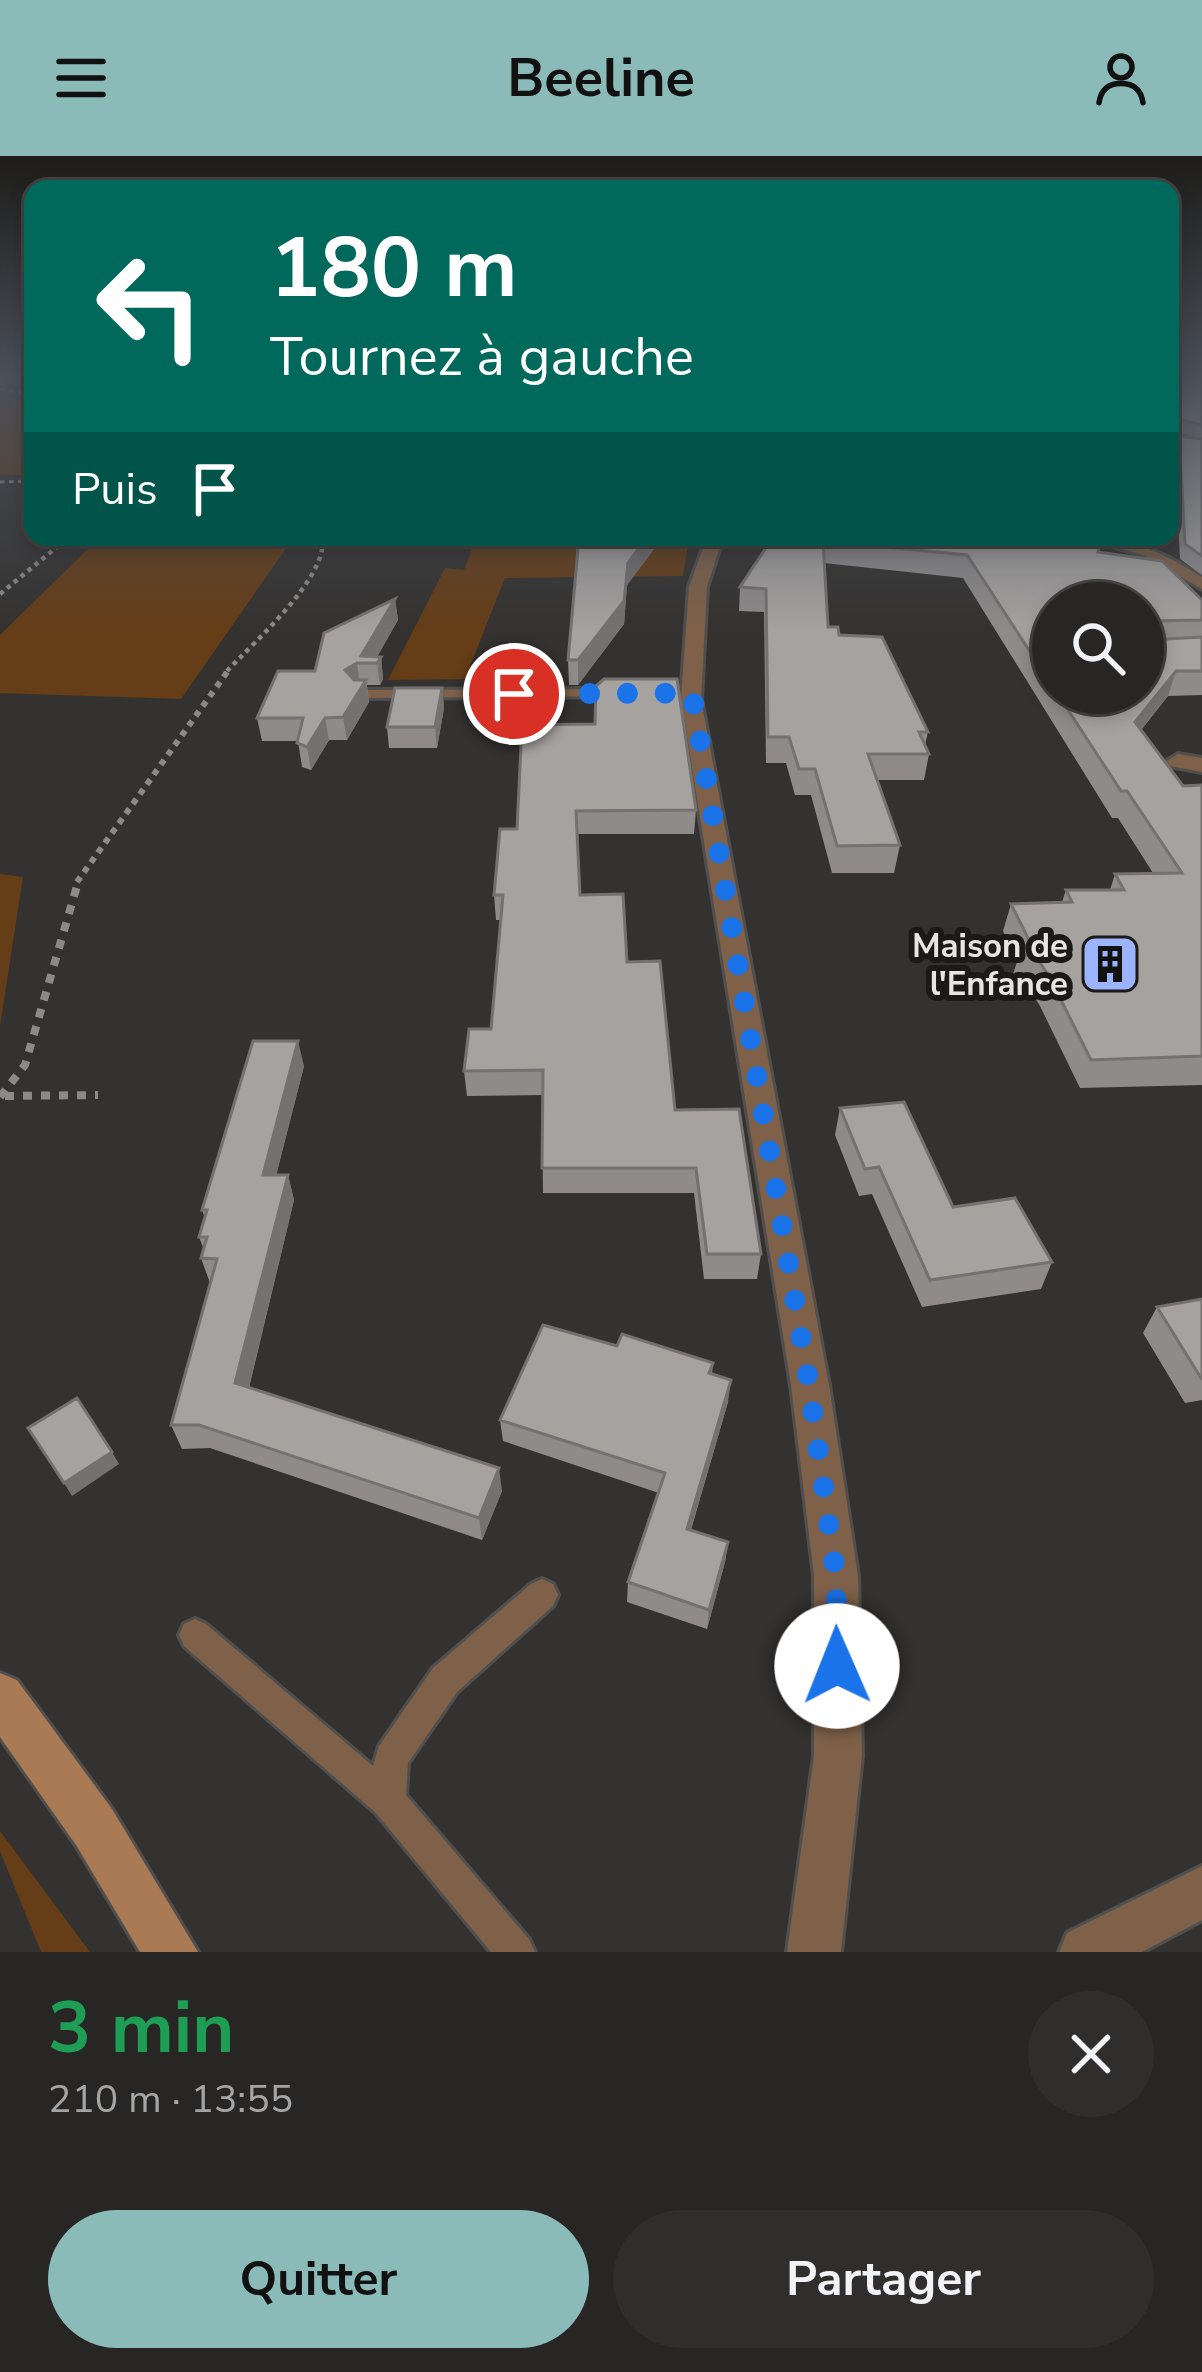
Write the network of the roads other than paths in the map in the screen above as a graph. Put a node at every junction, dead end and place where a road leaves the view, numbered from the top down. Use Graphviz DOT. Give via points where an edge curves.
graph roads {
  1 [pos="704,546"];
  2 [pos="1128,546"];
  3 [pos="1202,584"];
  4 [pos="645,693"];
  5 [pos="360,694"];
  6 [pos="542,1594"];
  7 [pos="195,1635"];
  8 [pos="0,1697"];
  9 [pos="388,1802"];
  10 [pos="1202,1892"];
  11 [pos="815,1949"];
  12 [pos="171,1952"];
  13 [pos="516,1952"];
  14 [pos="1086,1952"];
  1 -- 11 [label="street" via="680,693 809,1384 836,1576 838,1756"];
  2 -- 3 [label="street"];
  4 -- 5 [label="lane"];
  6 -- 9 [label="lane" via="445,1680 392,1758"];
  7 -- 9 [label="lane"];
  8 -- 12 [label="main road" via="94,1826"];
  9 -- 13 [label="lane"];
  10 -- 14 [label="street"];
}
